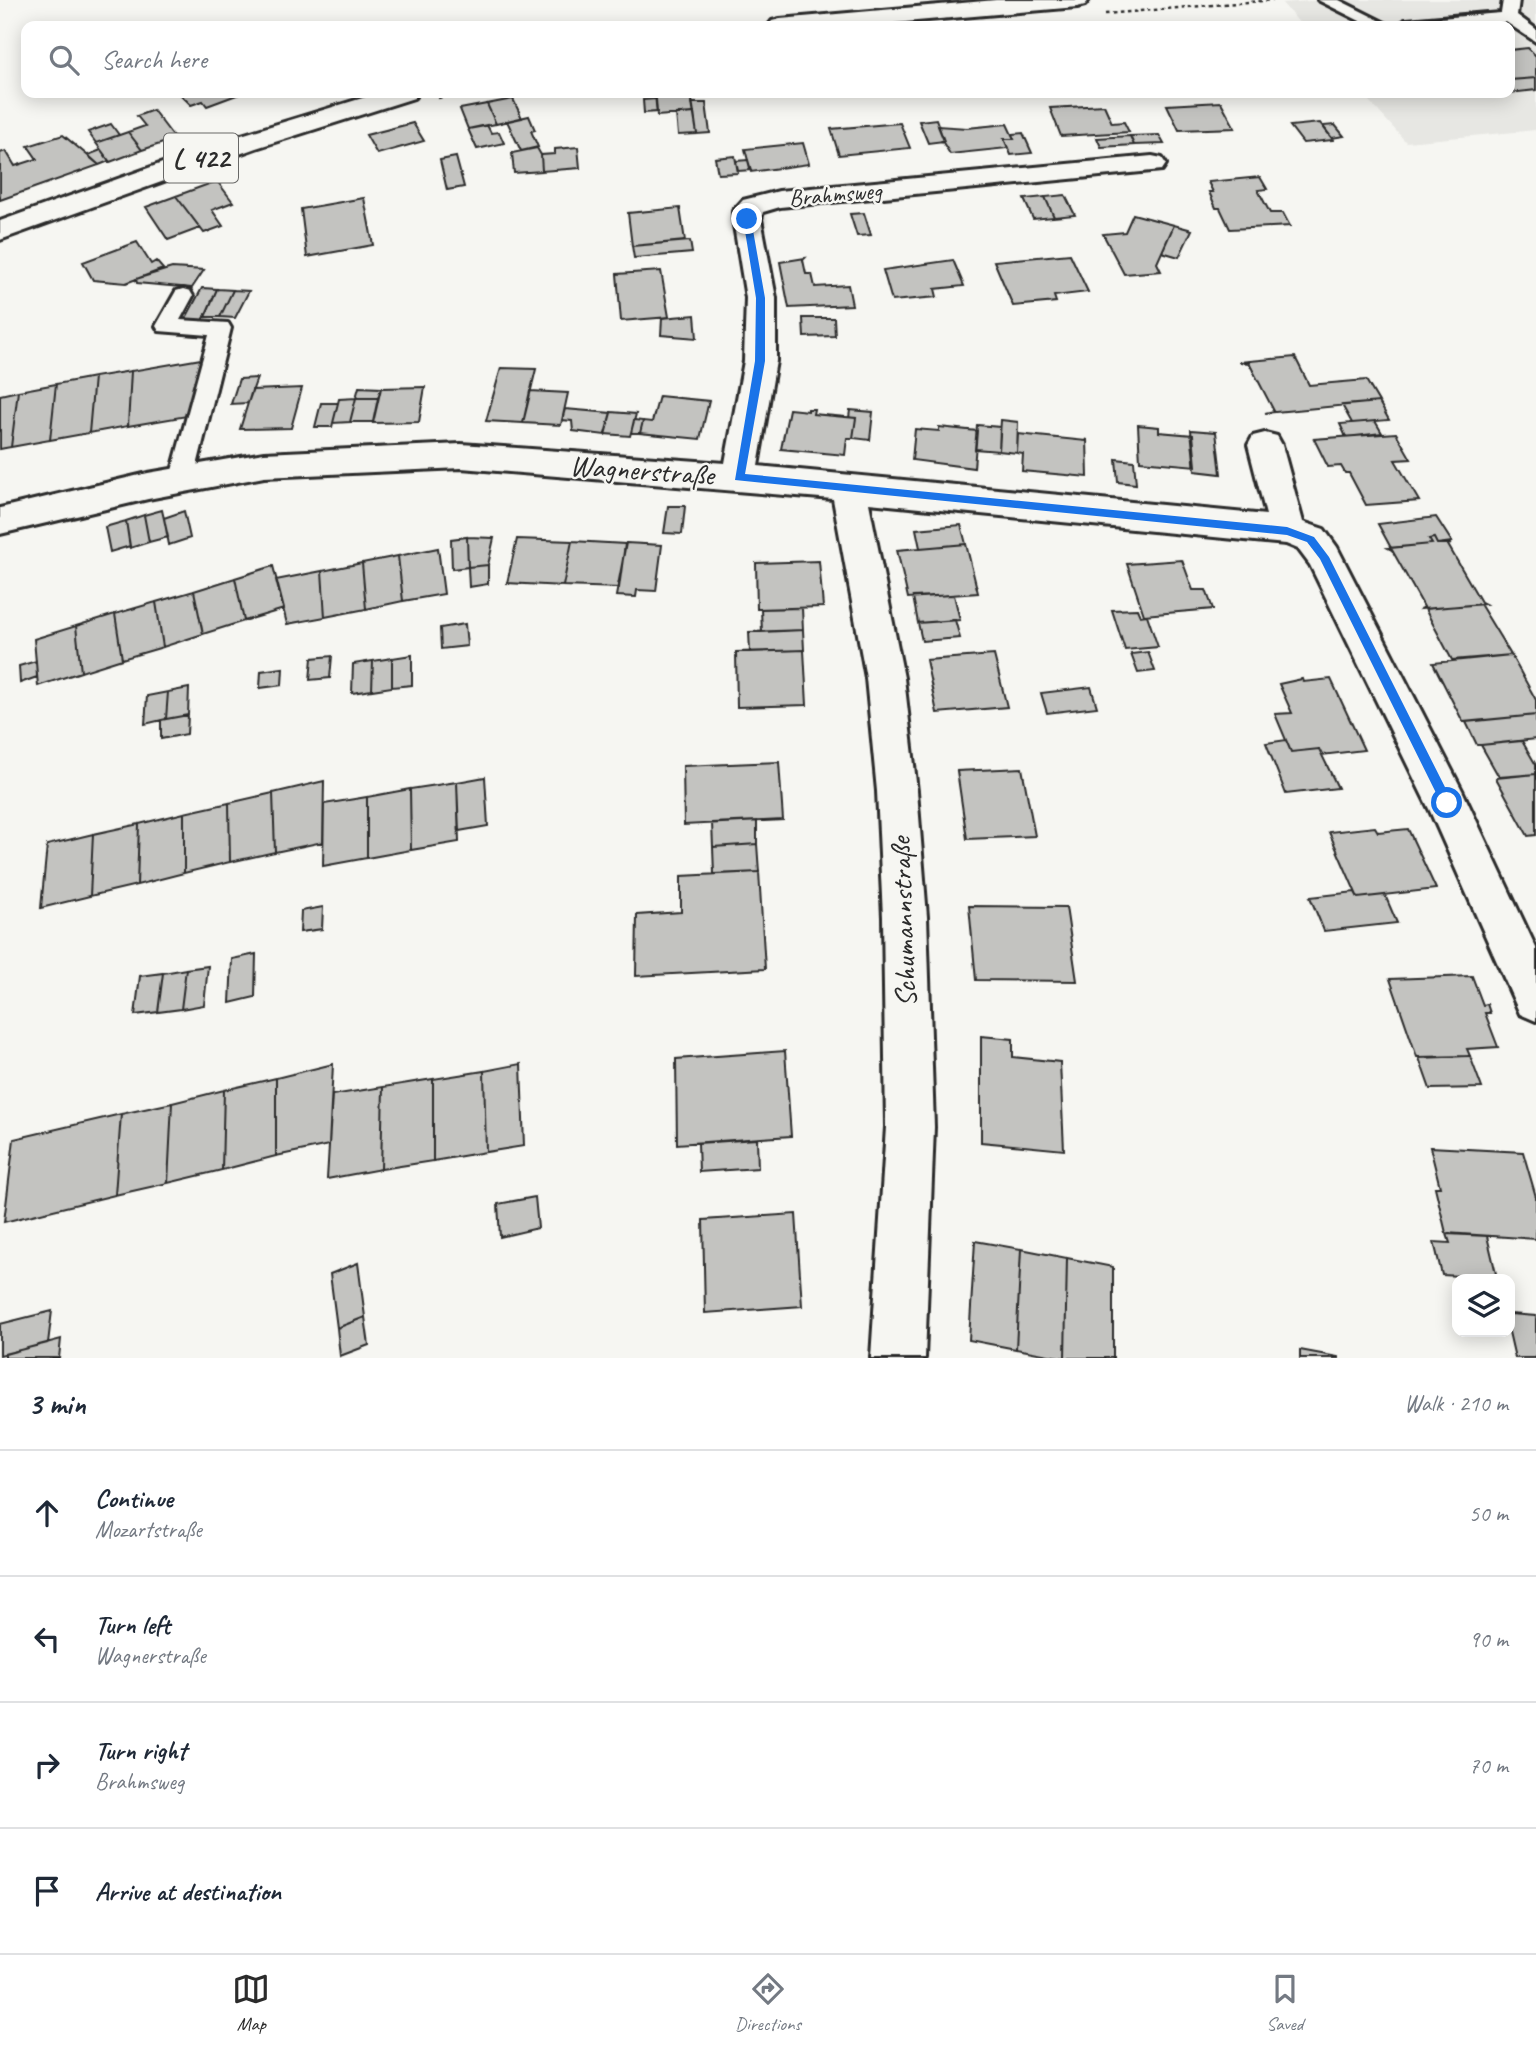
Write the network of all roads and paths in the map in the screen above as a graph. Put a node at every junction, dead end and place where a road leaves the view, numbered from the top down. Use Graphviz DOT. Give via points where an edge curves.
graph roads {
  1 [pos="1077,0"];
  2 [pos="1273,0"];
  3 [pos="1326,0"];
  4 [pos="1511,0"];
  5 [pos="1100,15"];
  6 [pos="1508,17"];
  7 [pos="837,21"];
  8 [pos="1372,21"];
  9 [pos="1462,21"];
  10 [pos="1514,21"];
  11 [pos="1515,22"];
  12 [pos="1536,37"];
  13 [pos="389,98"];
  14 [pos="1152,164"];
  15 [pos="0,231"];
  16 [pos="183,296"];
  17 [pos="1265,445"];
  18 [pos="739,477"];
  19 [pos="182,478"];
  20 [pos="849,490"];
  21 [pos="0,521"];
  22 [pos="1299,535"];
  23 [pos="1536,998"];
  24 [pos="898,1358"];
  1 -- 7 [label="street"];
  2 -- 5 [label="path"];
  3 -- 8 [label="lane"];
  4 -- 6 [label="lane"];
  6 -- 9 [label="lane"];
  6 -- 10 [label="lane"];
  11 -- 12 [label="lane"];
  13 -- 15 [label="street, L 422" via="247,142"];
  14 -- 18 [label="street, Brahmsweg" via="753,206 747,219 761,298 760,361"];
  16 -- 19 [label="lane" via="166,326 221,328"];
  17 -- 22 [label="street"];
  18 -- 19 [label="street, Wagnerstraße" via="461,456 264,465"];
  18 -- 20 [label="street, Wagnerstraße"];
  19 -- 21 [label="street, Wagnerstraße"];
  20 -- 22 [label="street, Wagnerstraße"];
  20 -- 24 [label="street, Schumannstraße" via="885,678 905,917 910,1127"];
  22 -- 23 [label="street" via="1324,557 1447,803"];
}
